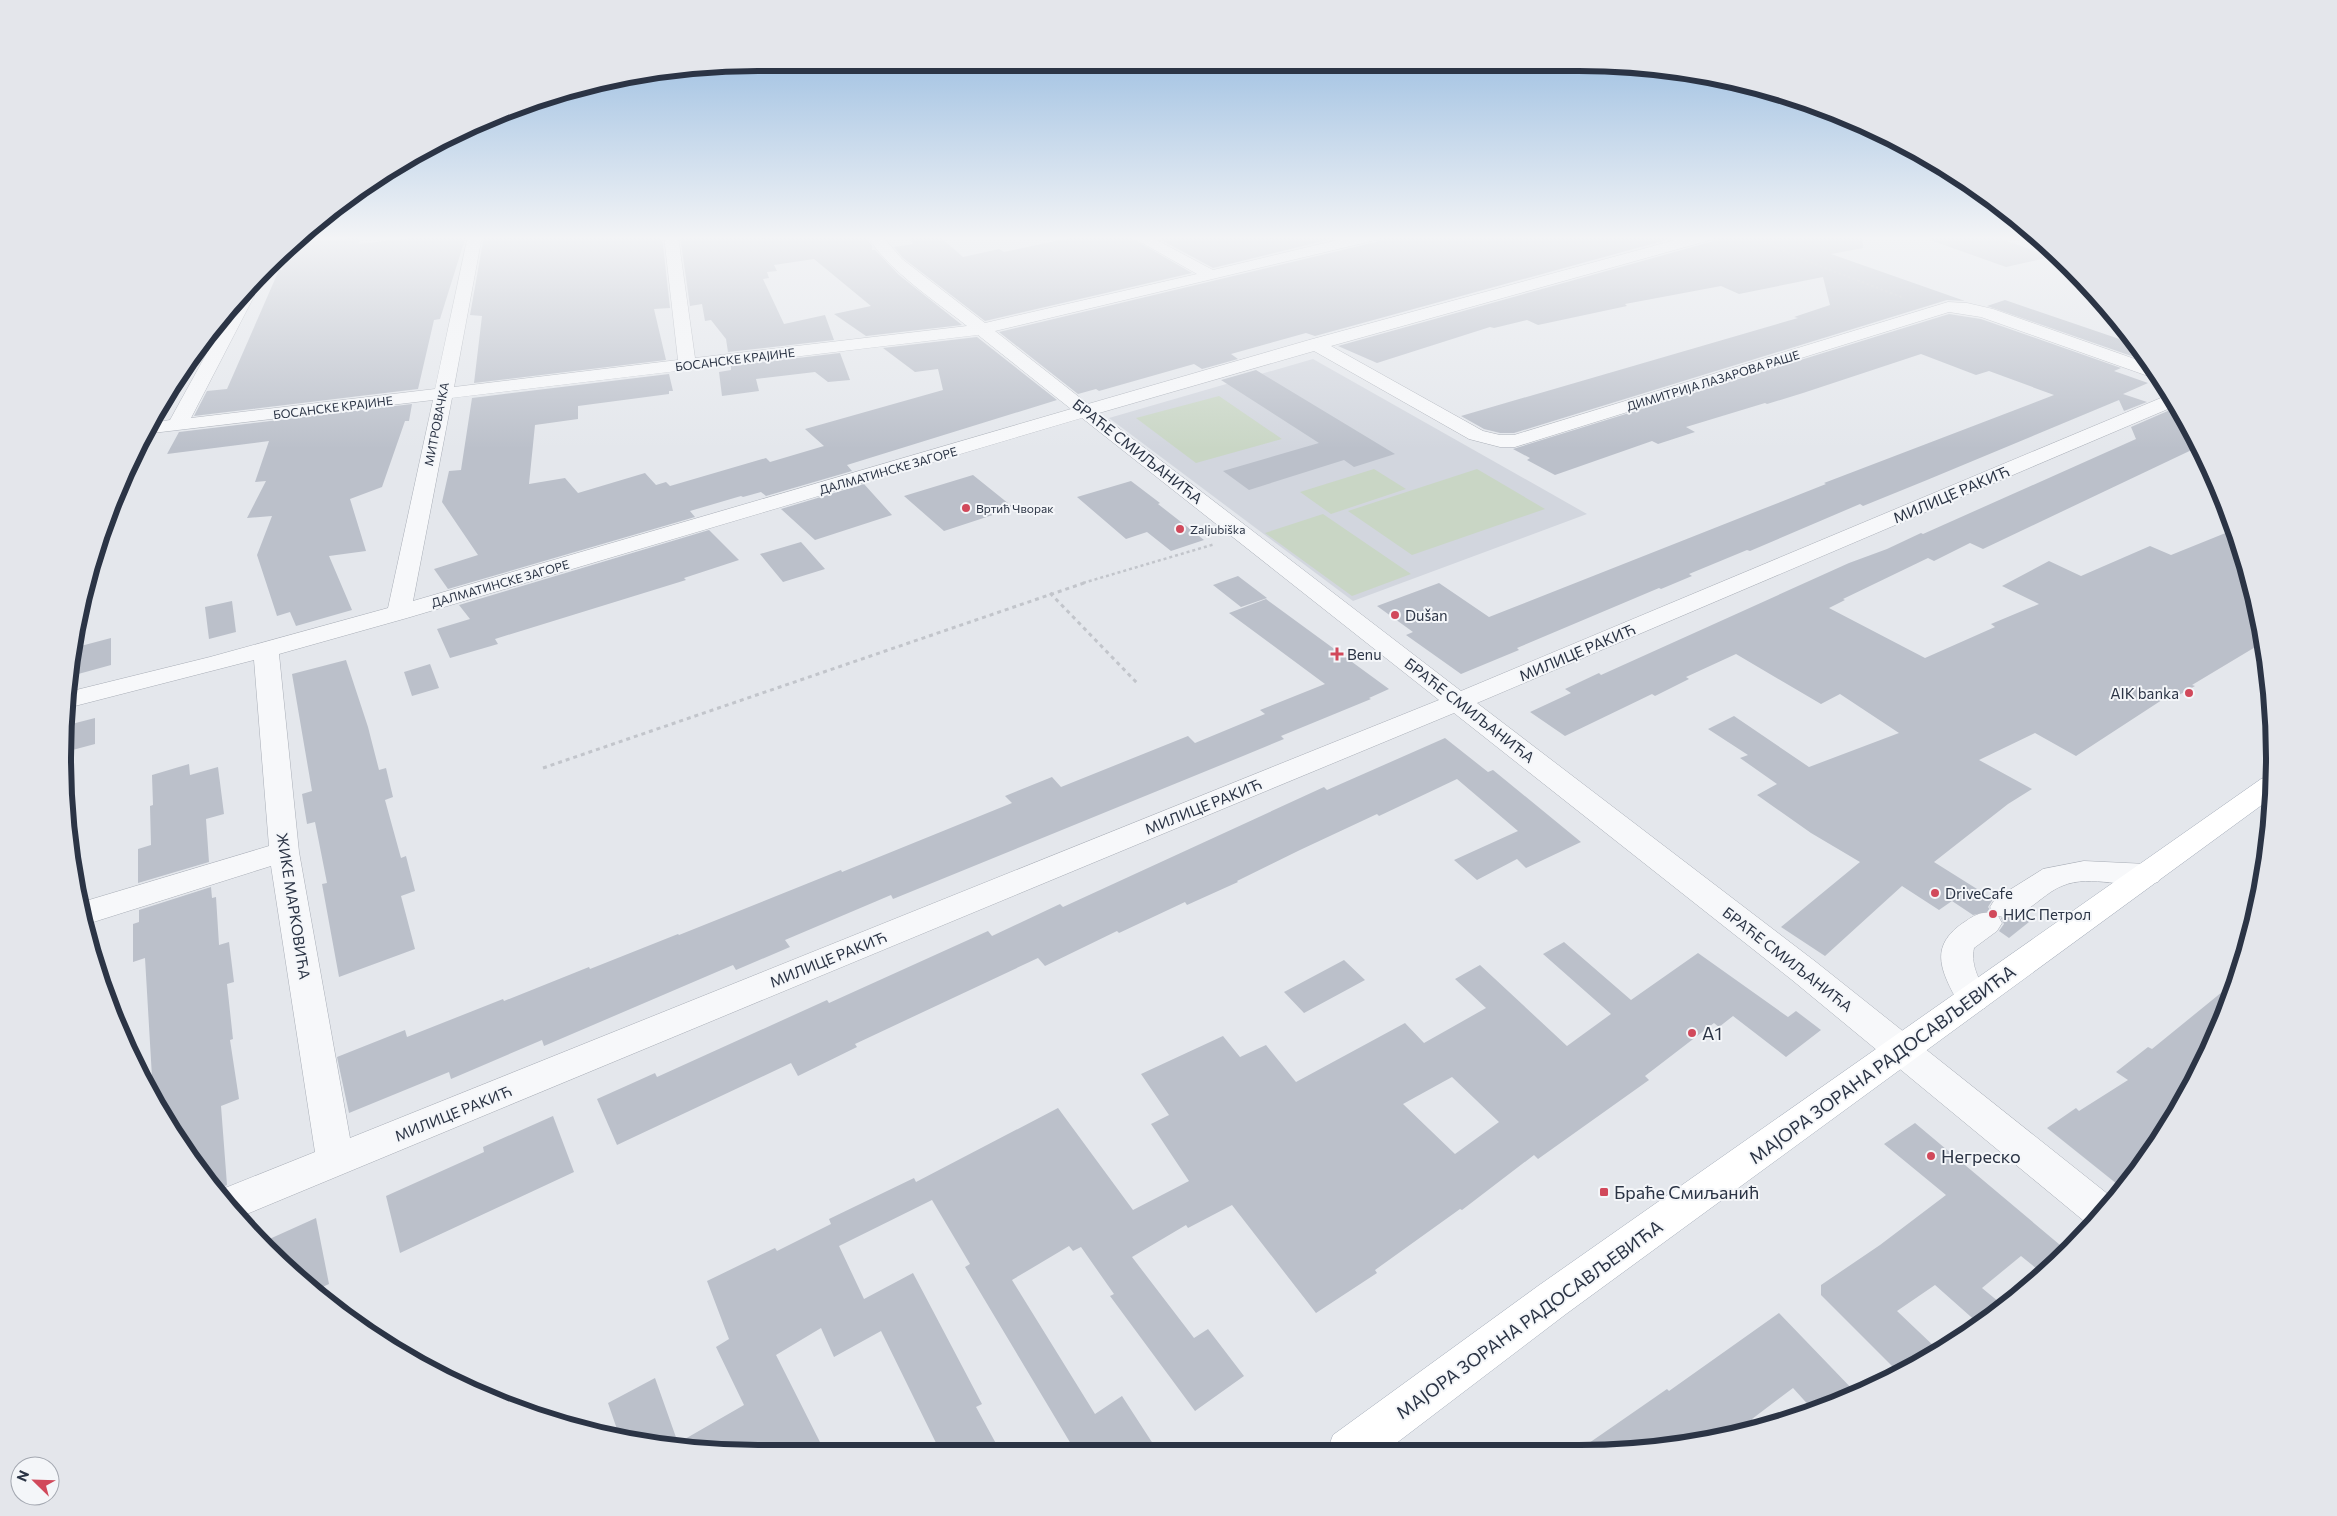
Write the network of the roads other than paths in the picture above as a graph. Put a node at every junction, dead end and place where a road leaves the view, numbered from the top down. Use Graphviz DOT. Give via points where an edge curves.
graph roads {
  1 [pos="460,307"];
  2 [pos="680,307"];
  3 [pos="954,307"];
  4 [pos="1080,307"];
  5 [pos="1447,307"];
  6 [pos="240,308"];
  7 [pos="983,329"];
  8 [pos="1315,344"];
  9 [pos="687,365"];
  10 [pos="2145,369"];
  11 [pos="442,395"];
  12 [pos="2166,402"];
  13 [pos="1086,412"];
  14 [pos="177,426"];
  15 [pos="156,428"];
  16 [pos="399,613"];
  17 [pos="266,650"];
  18 [pos="74,698"];
  19 [pos="1459,702"];
  20 [pos="2265,790"];
  21 [pos="284,852"];
  22 [pos="2147,875"];
  23 [pos="89,912"];
  24 [pos="1973,999"];
  25 [pos="1902,1051"];
  26 [pos="335,1161"];
  27 [pos="234,1201"];
  28 [pos="2097,1208"];
  29 [pos="1356,1445"];
  1 -- 11 [label="street, МИТРОВАЧКА"];
  2 -- 9 [label="street"];
  3 -- 7 [label="street, БРАЋЕ СМИЉАНИЋА"];
  4 -- 7 [label="street, БОСАНСКЕ КРАЈИНЕ"];
  5 -- 8 [label="street, ДАЛМАТИНСКЕ ЗАГОРЕ"];
  6 -- 14 [label="street"];
  7 -- 9 [label="street, БОСАНСКЕ КРАЈИНЕ"];
  7 -- 13 [label="street, БРАЋЕ СМИЉАНИЋА"];
  8 -- 10 [label="street, ДИМИТРИЈА ЛАЗАРОВА РАШЕ" via="1476,435 1500,441 1515,441 1938,310 1958,307 1978,310"];
  8 -- 13 [label="street, ДАЛМАТИНСКЕ ЗАГОРЕ"];
  9 -- 11 [label="street, БОСАНСКЕ КРАЈИНЕ"];
  11 -- 14 [label="street, БОСАНСКЕ КРАЈИНЕ"];
  11 -- 16 [label="street, МИТРОВАЧКА"];
  12 -- 19 [label="street, МИЛИЦЕ РАКИЋ"];
  13 -- 16 [label="street, ДАЛМАТИНСКЕ ЗАГОРЕ"];
  13 -- 19 [label="street, БРАЋЕ СМИЉАНИЋА"];
  14 -- 15 [label="street, БОСАНСКЕ КРАЈИНЕ"];
  16 -- 17 [label="street, ДАЛМАТИНСКЕ ЗАГОРЕ"];
  17 -- 18 [label="street, ДАЛМАТИНСКЕ ЗАГОРЕ"];
  17 -- 21 [label="street, ЖИКЕ МАРКОВИЋА"];
  19 -- 25 [label="street, БРАЋЕ СМИЉАНИЋА"];
  19 -- 26 [label="street, МИЛИЦЕ РАКИЋ"];
  20 -- 22 [label="main road, МАЈОРА ЗОРАНА РАДОСАВЉЕВИЋА"];
  21 -- 23 [label="street"];
  21 -- 26 [label="street, ЖИКЕ МАРКОВИЋА"];
  22 -- 24 [label="main road, МАЈОРА ЗОРАНА РАДОСАВЉЕВИЋА"];
  22 -- 24 [label="street" via="2084,871 2054,876 1996,915 1960,943 1957,964"];
  24 -- 25 [label="main road, МАЈОРА ЗОРАНА РАДОСАВЉЕВИЋА"];
  25 -- 28 [label="street, БРАЋЕ СМИЉАНИЋА"];
  25 -- 29 [label="main road, МАЈОРА ЗОРАНА РАДОСАВЉЕВИЋА" via="1552,1300"];
  26 -- 27 [label="street, МИЛИЦЕ РАКИЋ"];
}
